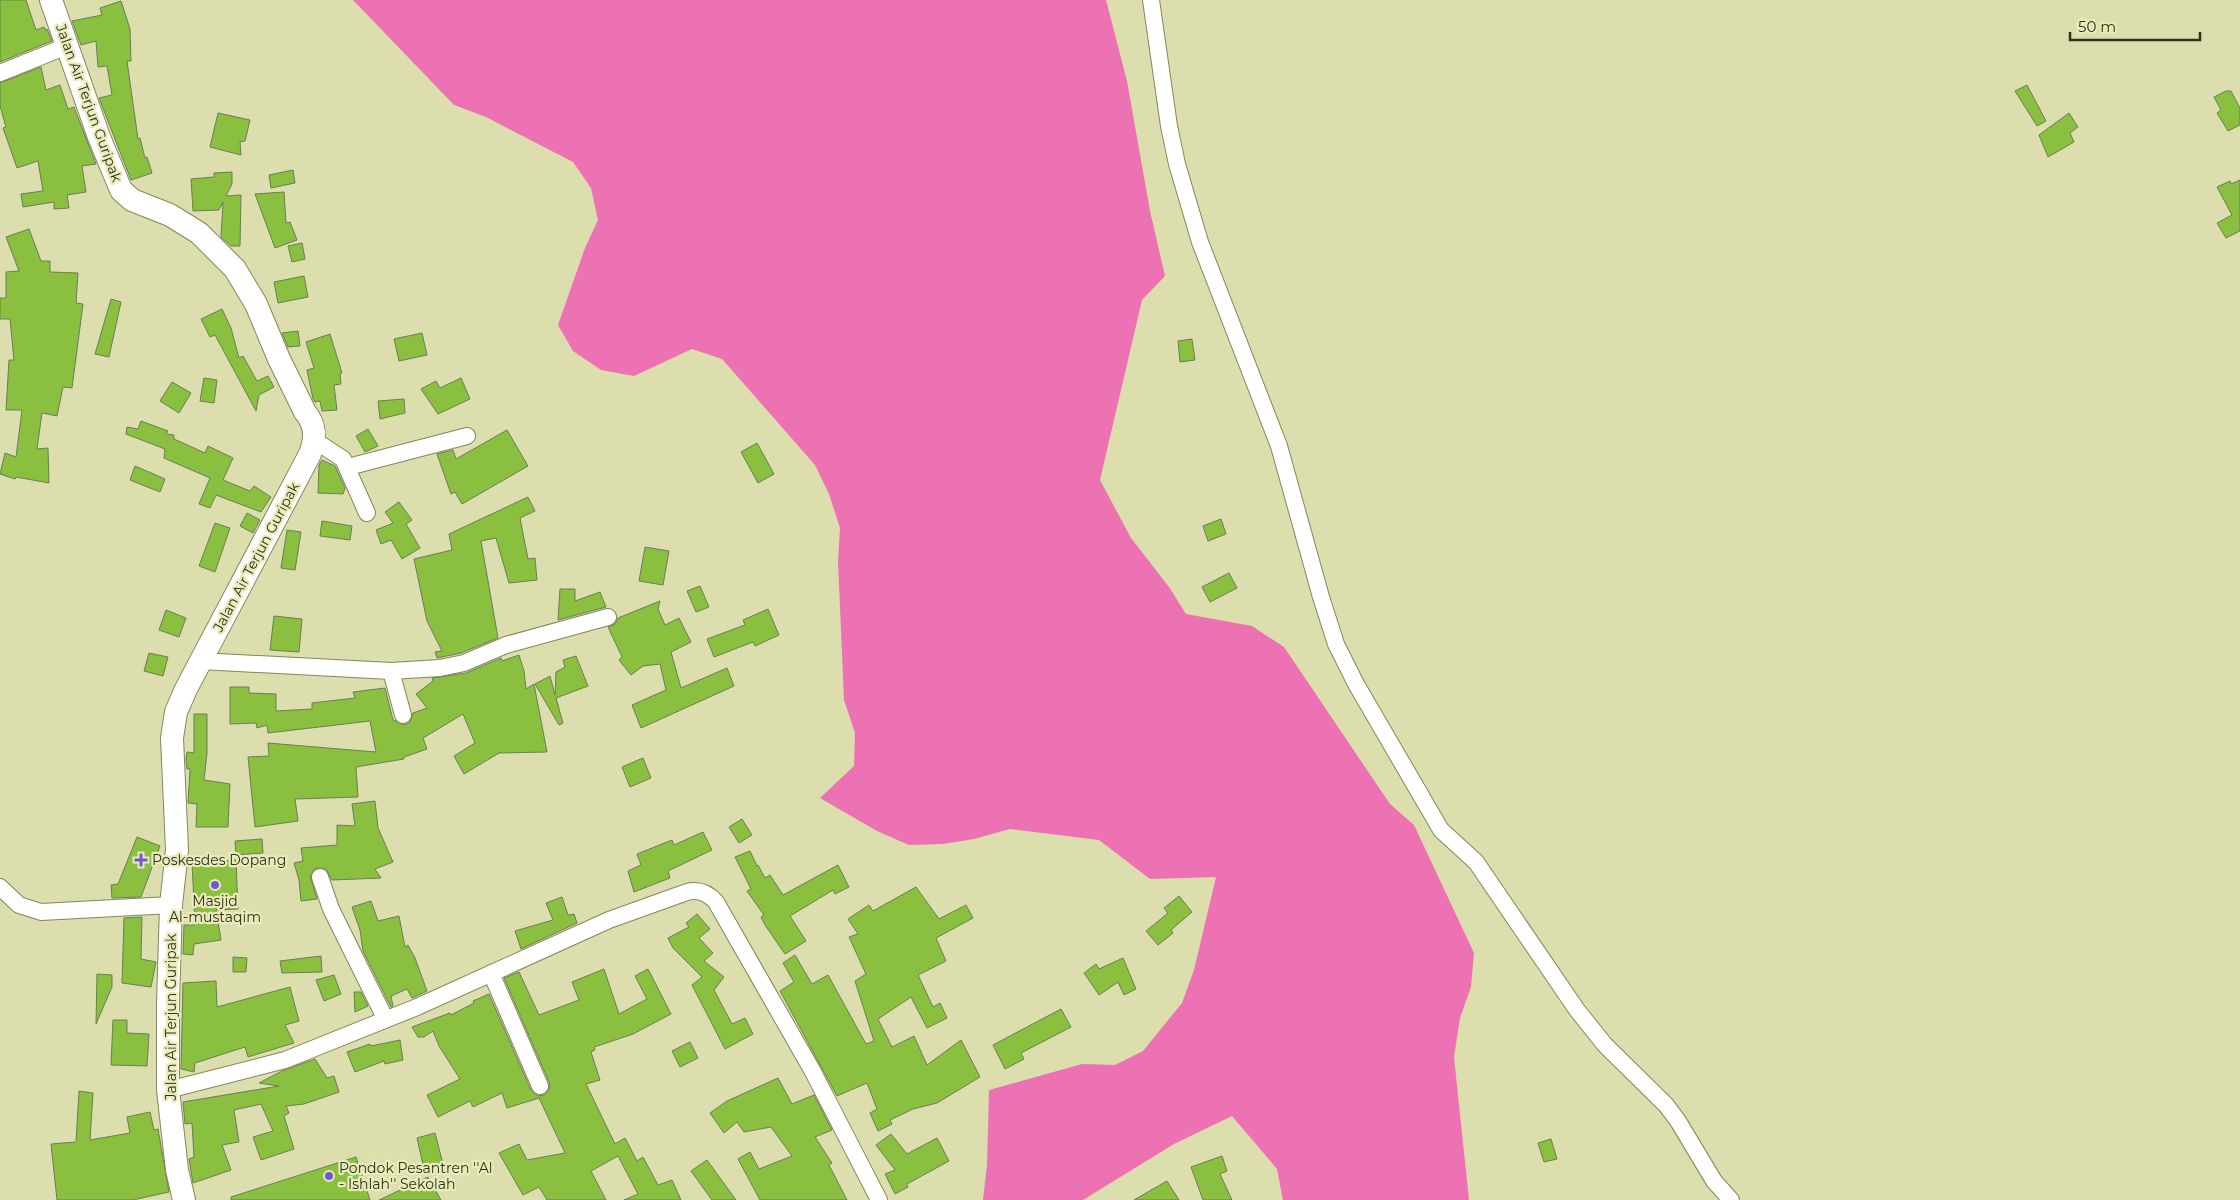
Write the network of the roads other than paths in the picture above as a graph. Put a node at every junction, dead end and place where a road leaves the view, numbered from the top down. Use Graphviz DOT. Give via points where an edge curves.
graph roads {
  1 [pos="51,0"];
  2 [pos="1151,0"];
  3 [pos="67,46"];
  4 [pos="0,73"];
  5 [pos="468,436"];
  6 [pos="314,440"];
  7 [pos="348,467"];
  8 [pos="367,513"];
  9 [pos="608,617"];
  10 [pos="200,661"];
  11 [pos="391,671"];
  12 [pos="403,715"];
  13 [pos="320,877"];
  14 [pos="0,887"];
  15 [pos="171,905"];
  16 [pos="492,973"];
  17 [pos="386,1018"];
  18 [pos="540,1086"];
  19 [pos="168,1090"];
  20 [pos="184,1200"];
  21 [pos="878,1200"];
  22 [pos="1731,1200"];
  1 -- 3 [label="street, Jalan Air Terjun Guripak"];
  2 -- 22 [label="street" via="1171,136 1200,242 1279,446 1336,644 1441,830 1476,862 1577,1010 1605,1045 1666,1105 1705,1169"];
  3 -- 4 [label="street"];
  3 -- 6 [label="street, Jalan Air Terjun Guripak" via="121,190 132,200 170,215 199,233 235,269 256,304 279,359 311,419"];
  5 -- 7 [label="street"];
  6 -- 7 [label="street" via="344,459"];
  6 -- 10 [label="street, Jalan Air Terjun Guripak" via="310,454"];
  7 -- 8 [label="street"];
  9 -- 11 [label="street" via="506,645 452,666"];
  10 -- 11 [label="street"];
  10 -- 15 [label="street, Jalan Air Terjun Guripak" via="180,700 173,725 176,850"];
  11 -- 12 [label="street"];
  13 -- 17 [label="street" via="331,910"];
  14 -- 15 [label="street" via="19,905 41,912"];
  15 -- 19 [label="street, Jalan Air Terjun Guripak"];
  16 -- 17 [label="street"];
  16 -- 18 [label="street"];
  16 -- 21 [label="street" via="608,920 687,892 707,894 716,902 812,1070"];
  17 -- 19 [label="street" via="285,1060"];
  19 -- 20 [label="street, Jalan Air Terjun Guripak" via="177,1170"];
}
